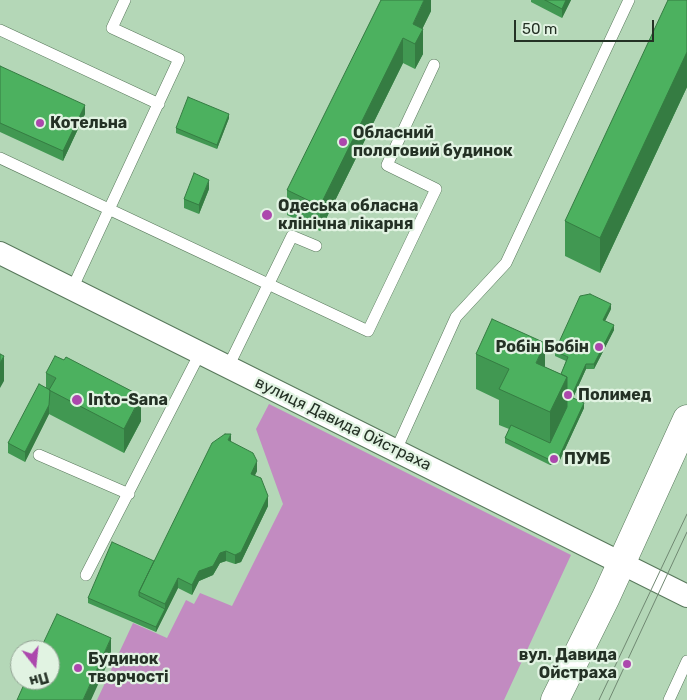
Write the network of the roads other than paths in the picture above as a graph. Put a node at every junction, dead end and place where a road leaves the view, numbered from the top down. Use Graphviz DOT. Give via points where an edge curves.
graph roads {
  1 [pos="125,0"];
  2 [pos="629,0"];
  3 [pos="0,30"];
  4 [pos="434,65"];
  5 [pos="159,104"];
  6 [pos="0,158"];
  7 [pos="110,210"];
  8 [pos="316,246"];
  9 [pos="0,253"];
  10 [pos="268,284"];
  11 [pos="72,289"];
  12 [pos="200,353"];
  13 [pos="228,367"];
  14 [pos="687,419"];
  15 [pos="396,450"];
  16 [pos="39,454"];
  17 [pos="129,494"];
  18 [pos="621,563"];
  19 [pos="86,576"];
  20 [pos="687,596"];
  21 [pos="687,661"];
  22 [pos="556,700"];
  23 [pos="669,700"];
  1 -- 5 [label="lane" via="112,28 179,59"];
  2 -- 15 [label="lane" via="506,263 456,317"];
  3 -- 5 [label="lane"];
  4 -- 10 [label="lane" via="386,165 436,189 368,331"];
  5 -- 7 [label="lane"];
  6 -- 7 [label="lane"];
  7 -- 10 [label="lane"];
  7 -- 11 [label="lane"];
  8 -- 10 [label="lane" via="292,236"];
  9 -- 11 [label="street, вулиця Давида Ойстраха"];
  10 -- 13 [label="lane"];
  11 -- 12 [label="street, вулиця Давида Ойстраха"];
  12 -- 13 [label="street, вулиця Давида Ойстраха"];
  12 -- 17 [label="lane"];
  13 -- 15 [label="street, вулиця Давида Ойстраха"];
  14 -- 18 [label="highway"];
  15 -- 18 [label="street, вулиця Давида Ойстраха"];
  16 -- 17 [label="lane"];
  17 -- 19 [label="lane"];
  18 -- 20 [label="street, вулиця Давида Ойстраха"];
  18 -- 22 [label="highway"];
  21 -- 23 [label="lane"];
}
